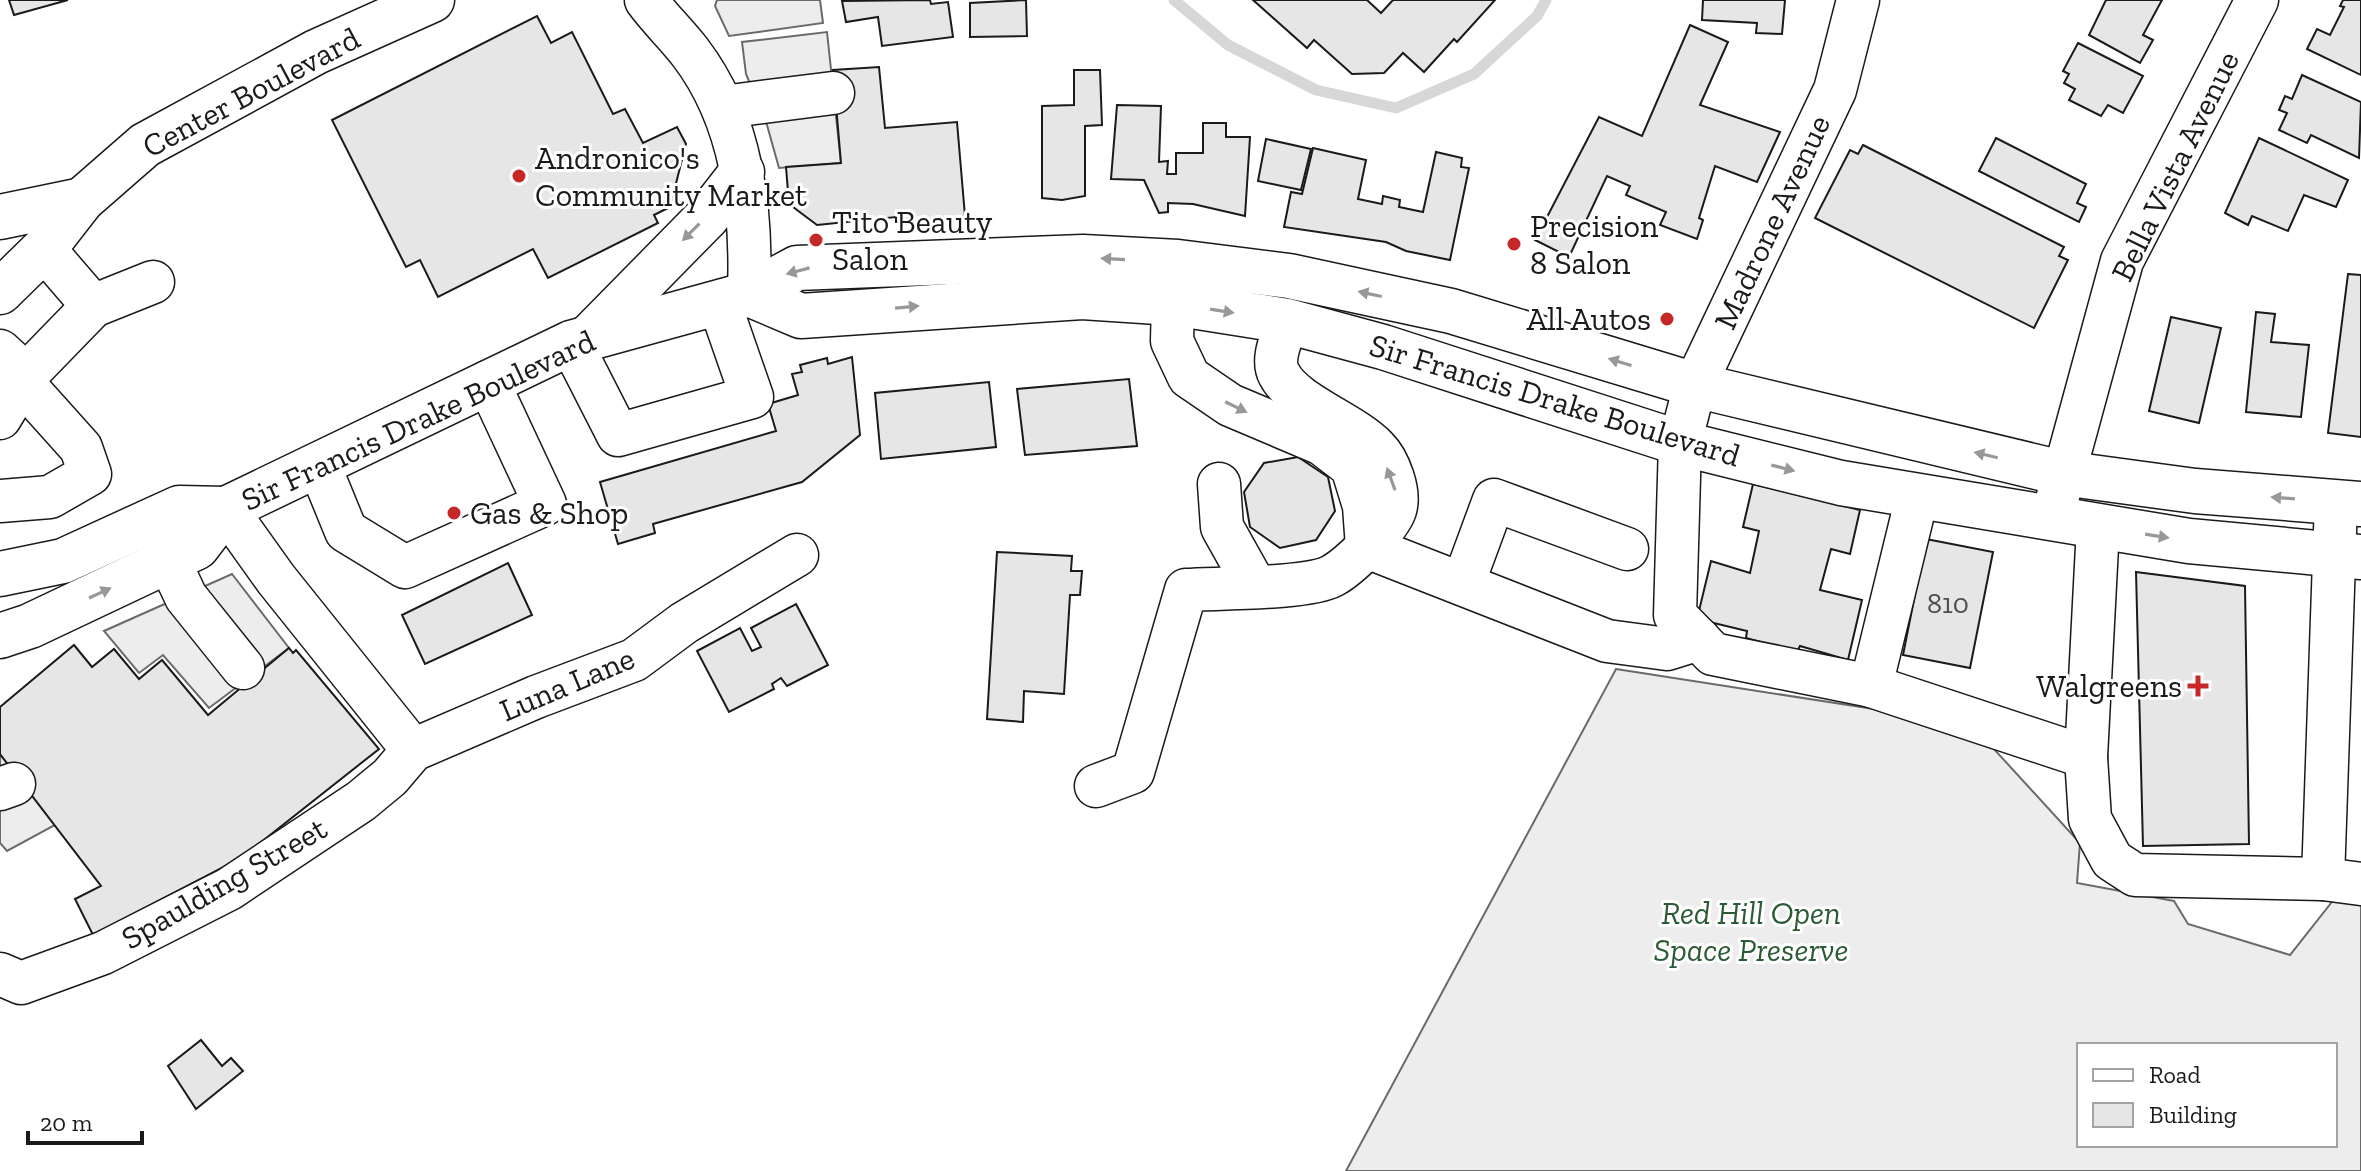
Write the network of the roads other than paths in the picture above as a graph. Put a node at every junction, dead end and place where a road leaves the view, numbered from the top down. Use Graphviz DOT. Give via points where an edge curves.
graph roads {
  1 [pos="432,0"];
  2 [pos="646,0"];
  3 [pos="1858,0"];
  4 [pos="2257,0"];
  5 [pos="833,93"];
  6 [pos="723,107"];
  7 [pos="742,172"];
  8 [pos="82,200"];
  9 [pos="0,217"];
  10 [pos="44,249"];
  11 [pos="153,282"];
  12 [pos="0,292"];
  13 [pos="734,298"];
  14 [pos="1173,303"];
  15 [pos="93,306"];
  16 [pos="1287,321"];
  17 [pos="580,340"];
  18 [pos="13,363"];
  19 [pos="488,382"];
  20 [pos="1695,385"];
  21 [pos="0,418"];
  22 [pos="1680,443"];
  23 [pos="319,465"];
  24 [pos="2062,473"];
  25 [pos="1219,484"];
  26 [pos="1917,497"];
  27 [pos="0,501"];
  28 [pos="2349,503"];
  29 [pos="226,509"];
  30 [pos="2052,520"];
  31 [pos="2098,527"];
  32 [pos="1367,547"];
  33 [pos="1627,549"];
  34 [pos="797,555"];
  35 [pos="2348,557"];
  36 [pos="169,561"];
  37 [pos="0,574"];
  38 [pos="1463,584"];
  39 [pos="1255,586"];
  40 [pos="2347,606"];
  41 [pos="10,634"];
  42 [pos="1699,639"];
  43 [pos="243,668"];
  44 [pos="1871,686"];
  45 [pos="2345,743"];
  46 [pos="413,750"];
  47 [pos="2086,757"];
  48 [pos="1096,786"];
  49 [pos="2342,881"];
  50 [pos="0,974"];
  1 -- 8 [label="main road, Center Boulevard" via="316,52 159,137"];
  2 -- 6 [label="street" via="691,54"];
  3 -- 20 [label="street, Madrone Avenue" via="1835,90"];
  4 -- 24 [label="street, Bella Vista Avenue" via="2122,261"];
  5 -- 6 [label="street"];
  6 -- 7 [label="street"];
  7 -- 13 [label="street" via="751,232"];
  7 -- 17 [label="main road, one-way" via="707,217"];
  8 -- 9 [label="main road, Center Boulevard"];
  8 -- 10 [label="main road, Center Boulevard"];
  10 -- 12 [label="main road, Center Boulevard"];
  10 -- 15 [label="street"];
  11 -- 15 [label="street"];
  13 -- 14 [label="main road, Sir Francis Drake Boulevard, one-way" via="801,316 1009,299"];
  13 -- 17 [label="main road, Sir Francis Drake Boulevard"];
  13 -- 17 [label="street" via="752,397 618,435"];
  20 -- 13 [label="main road, Sir Francis Drake Boulevard, one-way" via="1451,311 1289,276 1178,262 1052,258 797,268"];
  14 -- 16 [label="main road, Sir Francis Drake Boulevard, one-way"];
  14 -- 32 [label="street, one-way" via="1172,341 1189,377 1230,405 1322,444 1352,467 1364,506"];
  15 -- 18 [label="street"];
  16 -- 22 [label="main road, Sir Francis Drake Boulevard"];
  32 -- 16 [label="street, one-way" via="1395,511 1396,487 1378,450 1289,389 1277,372 1277,350"];
  17 -- 19 [label="main road, Sir Francis Drake Boulevard"];
  18 -- 21 [label="street"];
  18 -- 27 [label="street" via="29,390 81,448 90,474 50,497"];
  19 -- 23 [label="main road, Sir Francis Drake Boulevard"];
  19 -- 23 [label="street" via="545,504 405,567 346,531"];
  20 -- 22 [label="street, Madrone Avenue"];
  24 -- 20 [label="main road, Sir Francis Drake Boulevard, one-way"];
  22 -- 26 [label="main road, Sir Francis Drake Boulevard, one-way"];
  22 -- 42 [label="street, Madrone Avenue" via="1675,615"];
  23 -- 29 [label="main road, Sir Francis Drake Boulevard"];
  28 -- 24 [label="main road, Sir Francis Drake Boulevard, one-way" via="2195,491"];
  24 -- 30 [label="street, Bella Vista Avenue"];
  25 -- 39 [label="street" via="1222,527"];
  26 -- 30 [label="main road, Sir Francis Drake Boulevard"];
  26 -- 44 [label="street"];
  28 -- 35 [label="street"];
  29 -- 36 [label="main road, Sir Francis Drake Boulevard" via="197,547"];
  29 -- 37 [label="main road, Sir Francis Drake Boulevard" via="179,508 63,561"];
  29 -- 46 [label="street"];
  30 -- 31 [label="main road, Sir Francis Drake Boulevard"];
  31 -- 35 [label="main road, Sir Francis Drake Boulevard, one-way"];
  31 -- 47 [label="street"];
  32 -- 38 [label="street"];
  32 -- 39 [label="street" via="1331,577"];
  33 -- 38 [label="street" via="1494,500"];
  34 -- 46 [label="street, Luna Lane" via="684,623 634,660"];
  35 -- 40 [label="street"];
  41 -- 36 [label="main road, Sir Francis Drake Boulevard, one-way"];
  36 -- 43 [label="street" via="186,597"];
  38 -- 42 [label="street" via="1607,641 1667,649"];
  39 -- 48 [label="street" via="1186,590 1133,772"];
  40 -- 45 [label="street"];
  42 -- 44 [label="street" via="1713,654"];
  44 -- 47 [label="street"];
  45 -- 49 [label="street"];
  46 -- 50 [label="street, Spaulding Street" via="361,801 229,889 103,953 21,983"];
  47 -- 49 [label="street" via="2090,819 2112,860 2135,875"];
}
